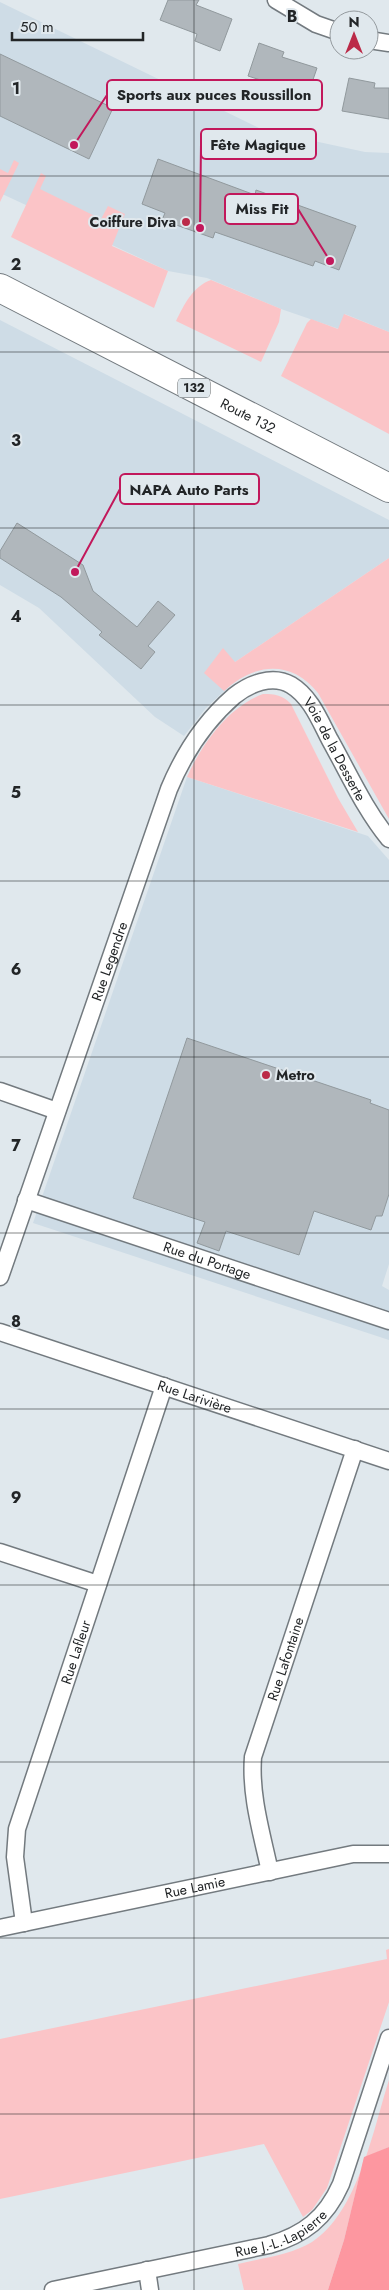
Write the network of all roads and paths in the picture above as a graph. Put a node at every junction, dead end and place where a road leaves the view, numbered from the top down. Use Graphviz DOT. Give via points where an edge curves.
graph roads {
  1 [pos="276,0"];
  2 [pos="329,29"];
  3 [pos="0,288"];
  4 [pos="389,488"];
  5 [pos="266,681"];
  6 [pos="389,839"];
  7 [pos="0,1091"];
  8 [pos="57,1111"];
  9 [pos="26,1200"];
  10 [pos="0,1277"];
  11 [pos="389,1321"];
  12 [pos="0,1332"];
  13 [pos="164,1386"];
  14 [pos="355,1449"];
  15 [pos="389,1461"];
  16 [pos="0,1552"];
  17 [pos="98,1584"];
  18 [pos="389,1854"];
  19 [pos="270,1872"];
  20 [pos="24,1923"];
  21 [pos="0,1928"];
  22 [pos="389,2038"];
  23 [pos="147,2270"];
  24 [pos="53,2290"];
  25 [pos="150,2290"];
  1 -- 2 [label="street"];
  3 -- 4 [label="highway, Route 132 / 132"];
  5 -- 6 [label="street, Voie de la Desserte" via="291,685 312,706 371,814"];
  5 -- 8 [label="street, Rue Legendre" via="247,687 219,710 195,738 179,767"];
  7 -- 8 [label="street"];
  8 -- 9 [label="street, Rue Legendre"];
  9 -- 10 [label="street, Rue Legendre"];
  9 -- 11 [label="street, Rue du Portage"];
  12 -- 13 [label="street, Rue Larivière"];
  13 -- 14 [label="street, Rue Larivière"];
  13 -- 17 [label="street, Rue Lafleur"];
  14 -- 15 [label="street, Rue Larivière"];
  14 -- 19 [label="street, Rue Lafontaine" via="253,1757 255,1802"];
  16 -- 17 [label="street"];
  17 -- 20 [label="street, Rue Lafleur" via="17,1830 15,1857"];
  18 -- 19 [label="street, Rue Lamie" via="353,1854"];
  19 -- 20 [label="street, Rue Lamie"];
  20 -- 21 [label="street, Rue Lamie"];
  22 -- 23 [label="street, Rue J.-L.-Lapierre" via="344,2175 332,2202 320,2218 285,2240"];
  23 -- 24 [label="street, Rue J.-L.-Lapierre"];
  23 -- 25 [label="street"];
}
